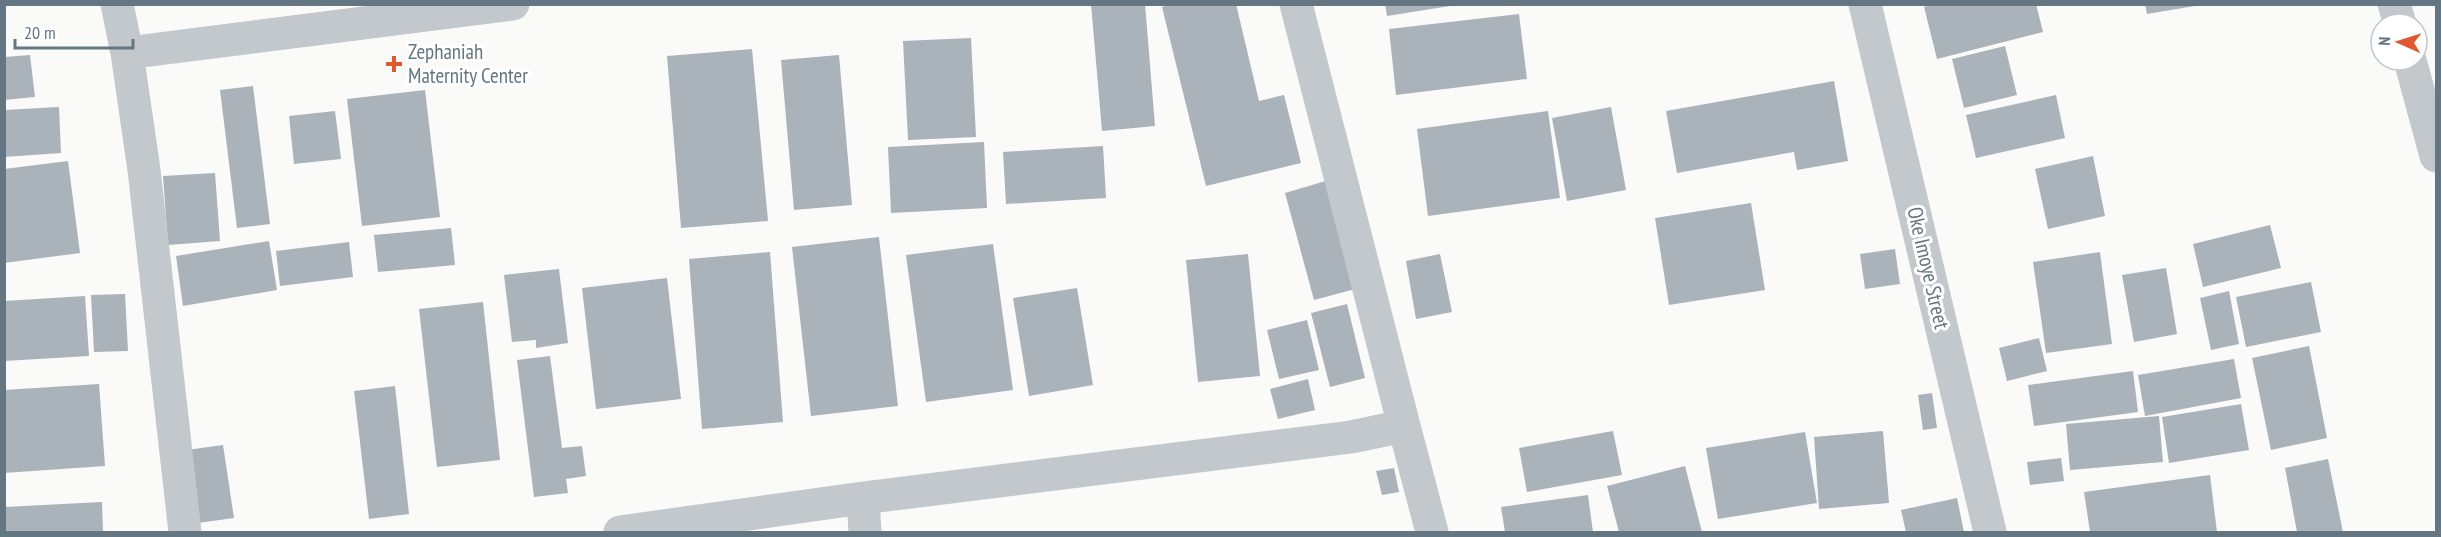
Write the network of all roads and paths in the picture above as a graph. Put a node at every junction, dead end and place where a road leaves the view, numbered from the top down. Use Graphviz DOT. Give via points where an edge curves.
graph roads {
  1 [pos="117,4"];
  2 [pos="513,4"];
  3 [pos="1296,4"];
  4 [pos="1865,4"];
  5 [pos="127,53"];
  6 [pos="2413,72"];
  7 [pos="2436,156"];
  8 [pos="1404,426"];
  9 [pos="863,498"];
  10 [pos="185,532"];
  11 [pos="620,532"];
  12 [pos="865,532"];
  13 [pos="1432,532"];
  14 [pos="1990,532"];
  1 -- 5 [label="street"];
  2 -- 5 [label="street"];
  3 -- 8 [label="street"];
  4 -- 14 [label="street, Oke Imoye Street"];
  5 -- 10 [label="street"];
  6 -- 7 [label="street"];
  8 -- 9 [label="street" via="1351,437"];
  8 -- 13 [label="street"];
  9 -- 11 [label="street"];
  9 -- 12 [label="street"];
}
